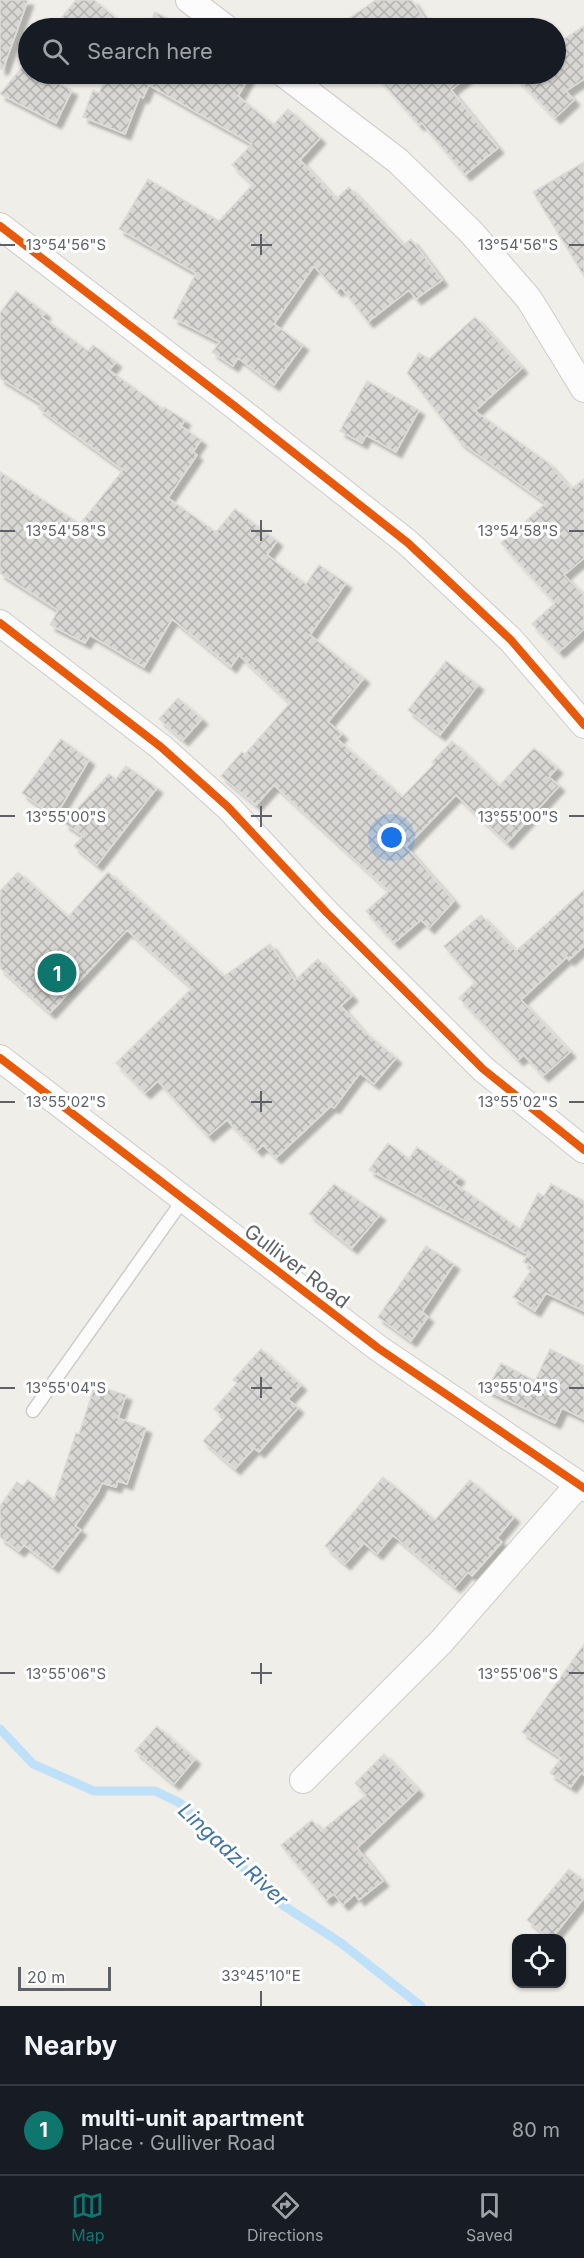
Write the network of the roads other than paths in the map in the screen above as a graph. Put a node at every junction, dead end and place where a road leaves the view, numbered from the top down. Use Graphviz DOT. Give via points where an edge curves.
graph roads {
  1 [pos="189,0"];
  2 [pos="213,18"];
  3 [pos="297,84"];
  4 [pos="0,226"];
  5 [pos="584,389"];
  6 [pos="0,623"];
  7 [pos="584,725"];
  8 [pos="0,1058"];
  9 [pos="584,1150"];
  10 [pos="183,1200"];
  11 [pos="33,1411"];
  12 [pos="582,1486"];
  13 [pos="303,1780"];
  1 -- 2 [label="street"];
  3 -- 5 [label="street" via="398,161 471,232 529,299"];
  4 -- 7 [label="street" via="408,543 511,640"];
  6 -- 9 [label="street" via="161,747 219,799 483,1069"];
  8 -- 10 [label="street, Gulliver Road"];
  10 -- 11 [label="lane"];
  10 -- 12 [label="street, Gulliver Road" via="378,1348"];
  12 -- 13 [label="street" via="441,1642"];
}
